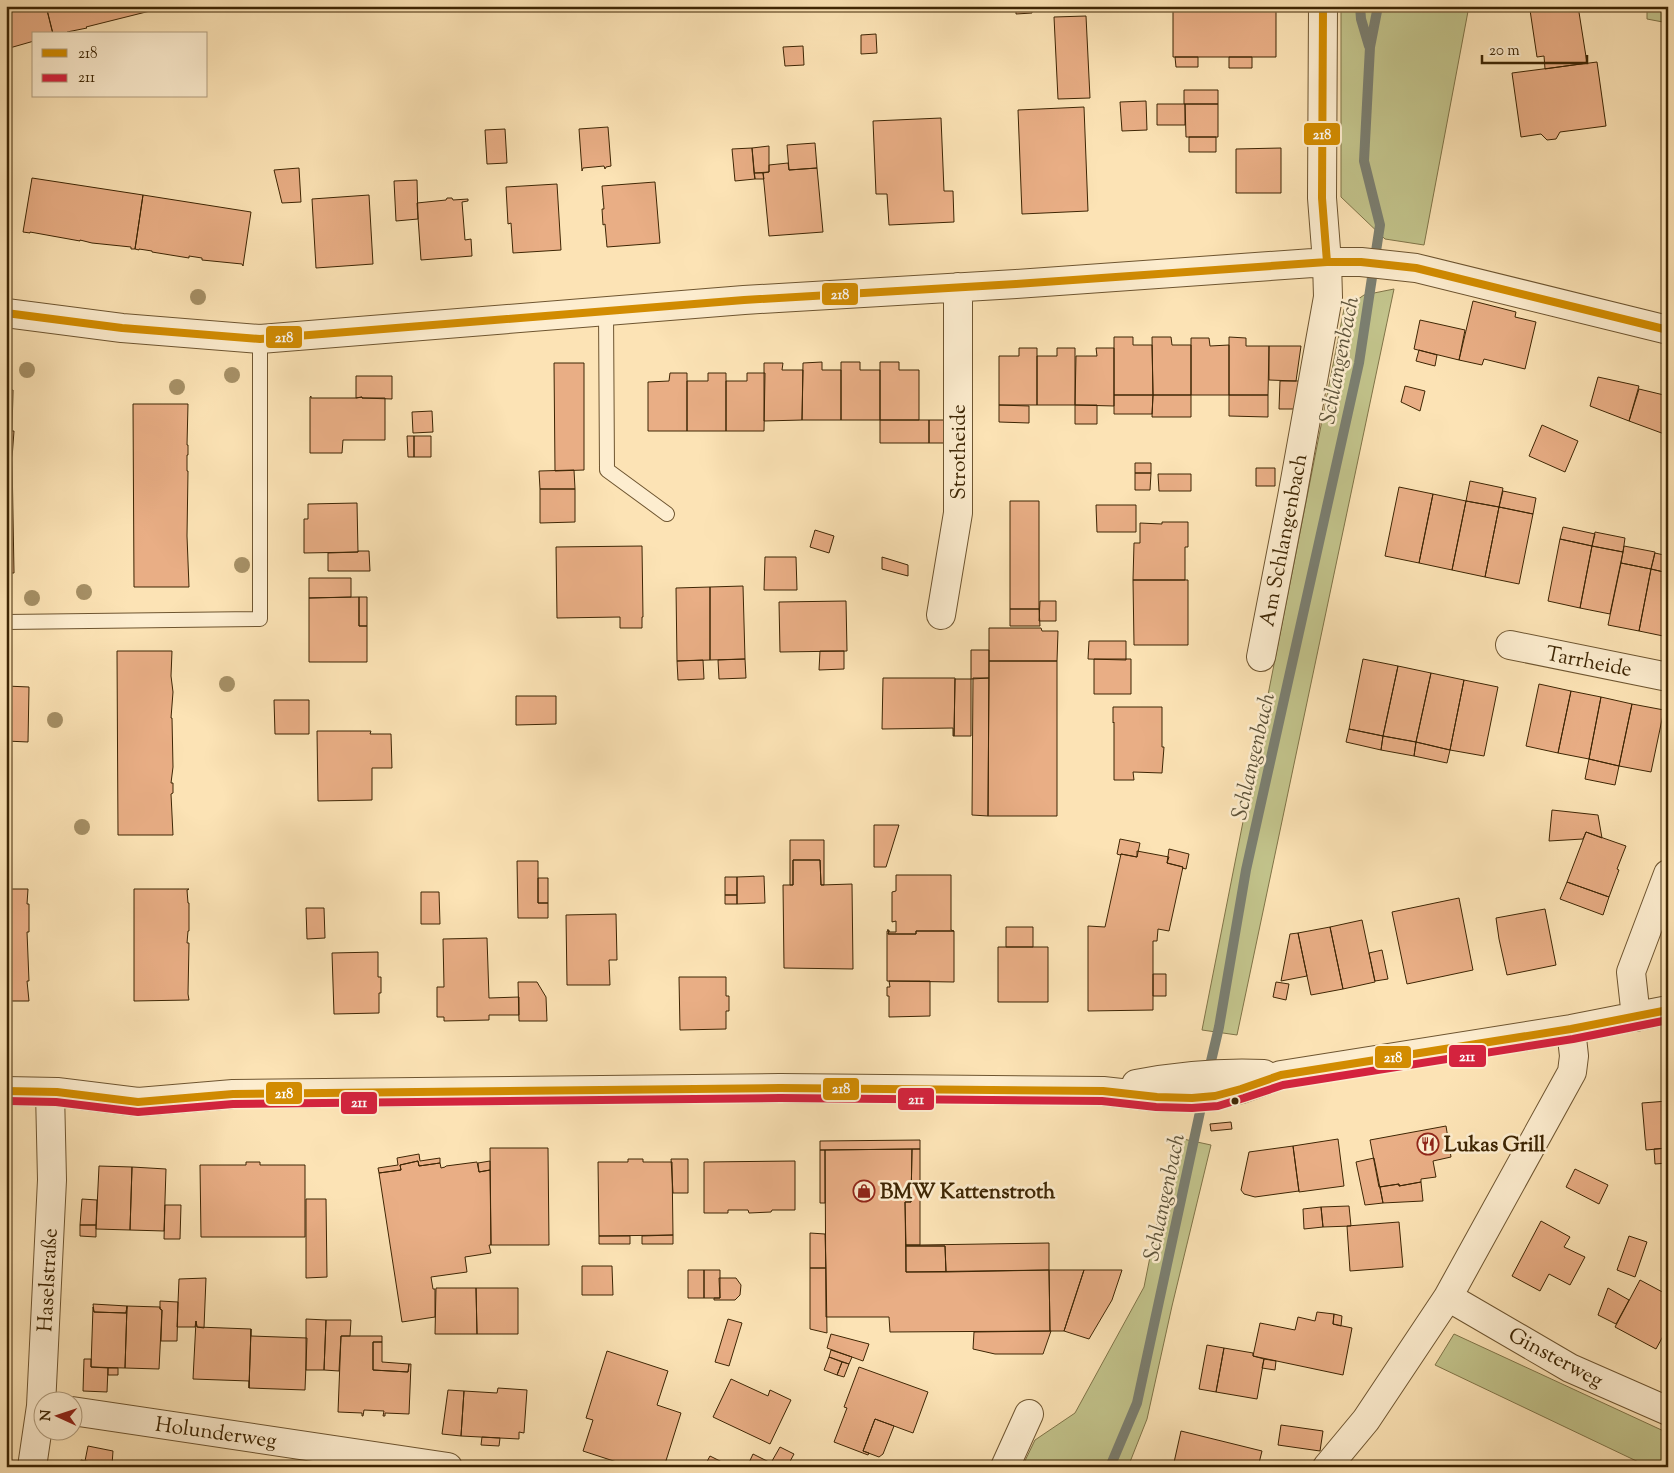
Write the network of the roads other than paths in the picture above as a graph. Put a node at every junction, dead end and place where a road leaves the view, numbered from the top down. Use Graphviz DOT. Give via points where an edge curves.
graph roads {
  1 [pos="1322,6"];
  2 [pos="1328,262"];
  3 [pos="958,287"];
  4 [pos="606,311"];
  5 [pos="6,313"];
  6 [pos="1668,330"];
  7 [pos="260,339"];
  8 [pos="667,514"];
  9 [pos="942,615"];
  10 [pos="6,622"];
  11 [pos="1510,645"];
  12 [pos="1260,657"];
  13 [pos="1668,677"];
  14 [pos="1668,874"];
  15 [pos="1668,1010"];
  16 [pos="1636,1017"];
  17 [pos="1571,1030"];
  18 [pos="6,1091"];
  19 [pos="54,1092"];
  20 [pos="1448,1297"];
  21 [pos="43,1390"];
  22 [pos="1668,1411"];
  23 [pos="82,1412"];
  24 [pos="1030,1414"];
  25 [pos="36,1440"];
  26 [pos="32,1467"];
  27 [pos="448,1467"];
  28 [pos="1006,1467"];
  29 [pos="1327,1467"];
  1 -- 2 [label="street, Am Schlangenbach" via="1322,198"];
  2 -- 3 [label="street"];
  2 -- 6 [label="street" via="1416,268"];
  2 -- 12 [label="street, Am Schlangenbach" via="1328,297"];
  3 -- 4 [label="street"];
  3 -- 9 [label="street, Strotheide" via="958,513"];
  4 -- 7 [label="street"];
  4 -- 8 [label="lane" via="607,470"];
  5 -- 7 [label="street" via="122,328"];
  7 -- 10 [label="lane" via="260,619"];
  11 -- 13 [label="street, Tarrheide"];
  14 -- 16 [label="street" via="1632,972"];
  15 -- 16 [label="street"];
  16 -- 17 [label="street"];
  17 -- 19 [label="street" via="1281,1075 1241,1089 1206,1086 1157,1097 1103,1091 780,1088 233,1094 138,1102"];
  17 -- 20 [label="street" via="1572,1072"];
  18 -- 19 [label="street"];
  19 -- 21 [label="street, Haselstraße"];
  20 -- 22 [label="street, Ginsterweg" via="1570,1368"];
  20 -- 29 [label="street" via="1366,1420"];
  23 -- 27 [label="street, Holunderweg"];
  24 -- 28 [label="street"];
  25 -- 26 [label="street, Haselstraße"];
}
